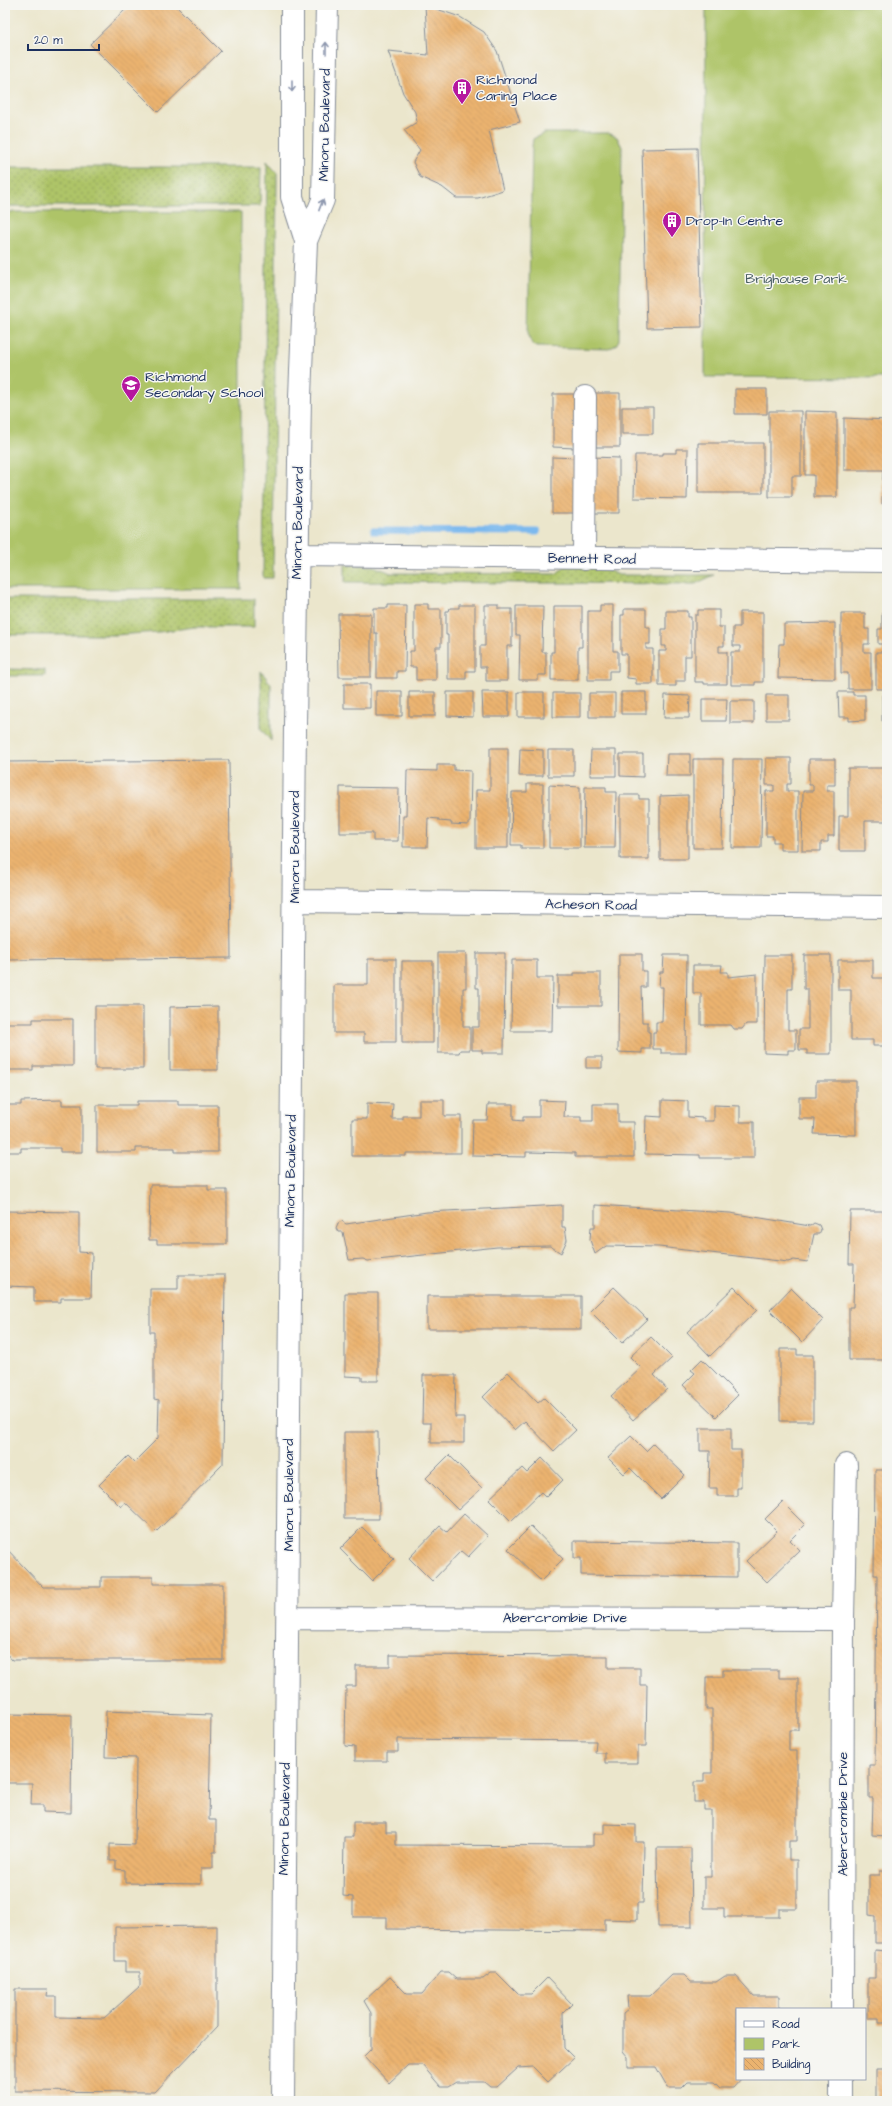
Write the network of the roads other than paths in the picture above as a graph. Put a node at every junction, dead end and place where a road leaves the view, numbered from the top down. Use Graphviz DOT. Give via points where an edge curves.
graph roads {
  1 [pos="292,5"];
  2 [pos="327,5"];
  3 [pos="306,241"];
  4 [pos="585,397"];
  5 [pos="297,555"];
  6 [pos="584,559"];
  7 [pos="887,561"];
  8 [pos="294,901"];
  9 [pos="887,907"];
  10 [pos="846,1465"];
  11 [pos="288,1618"];
  12 [pos="843,1619"];
  13 [pos="842,2008"];
  14 [pos="841,2080"];
  15 [pos="283,2101"];
  16 [pos="841,2101"];
  1 -- 3 [label="street, Minoru Boulevard, one-way" via="292,197"];
  3 -- 2 [label="street, Minoru Boulevard, one-way" via="323,200"];
  3 -- 5 [label="street, Minoru Boulevard"];
  4 -- 6 [label="street"];
  5 -- 6 [label="street, Bennett Road"];
  5 -- 8 [label="street, Minoru Boulevard"];
  6 -- 7 [label="street, Bennett Road"];
  8 -- 9 [label="street, Acheson Road"];
  8 -- 11 [label="street, Minoru Boulevard"];
  10 -- 12 [label="street, Abercrombie Drive"];
  11 -- 12 [label="street, Abercrombie Drive"];
  11 -- 15 [label="street, Minoru Boulevard"];
  12 -- 13 [label="street, Abercrombie Drive"];
  14 -- 16 [label="street"];
}
